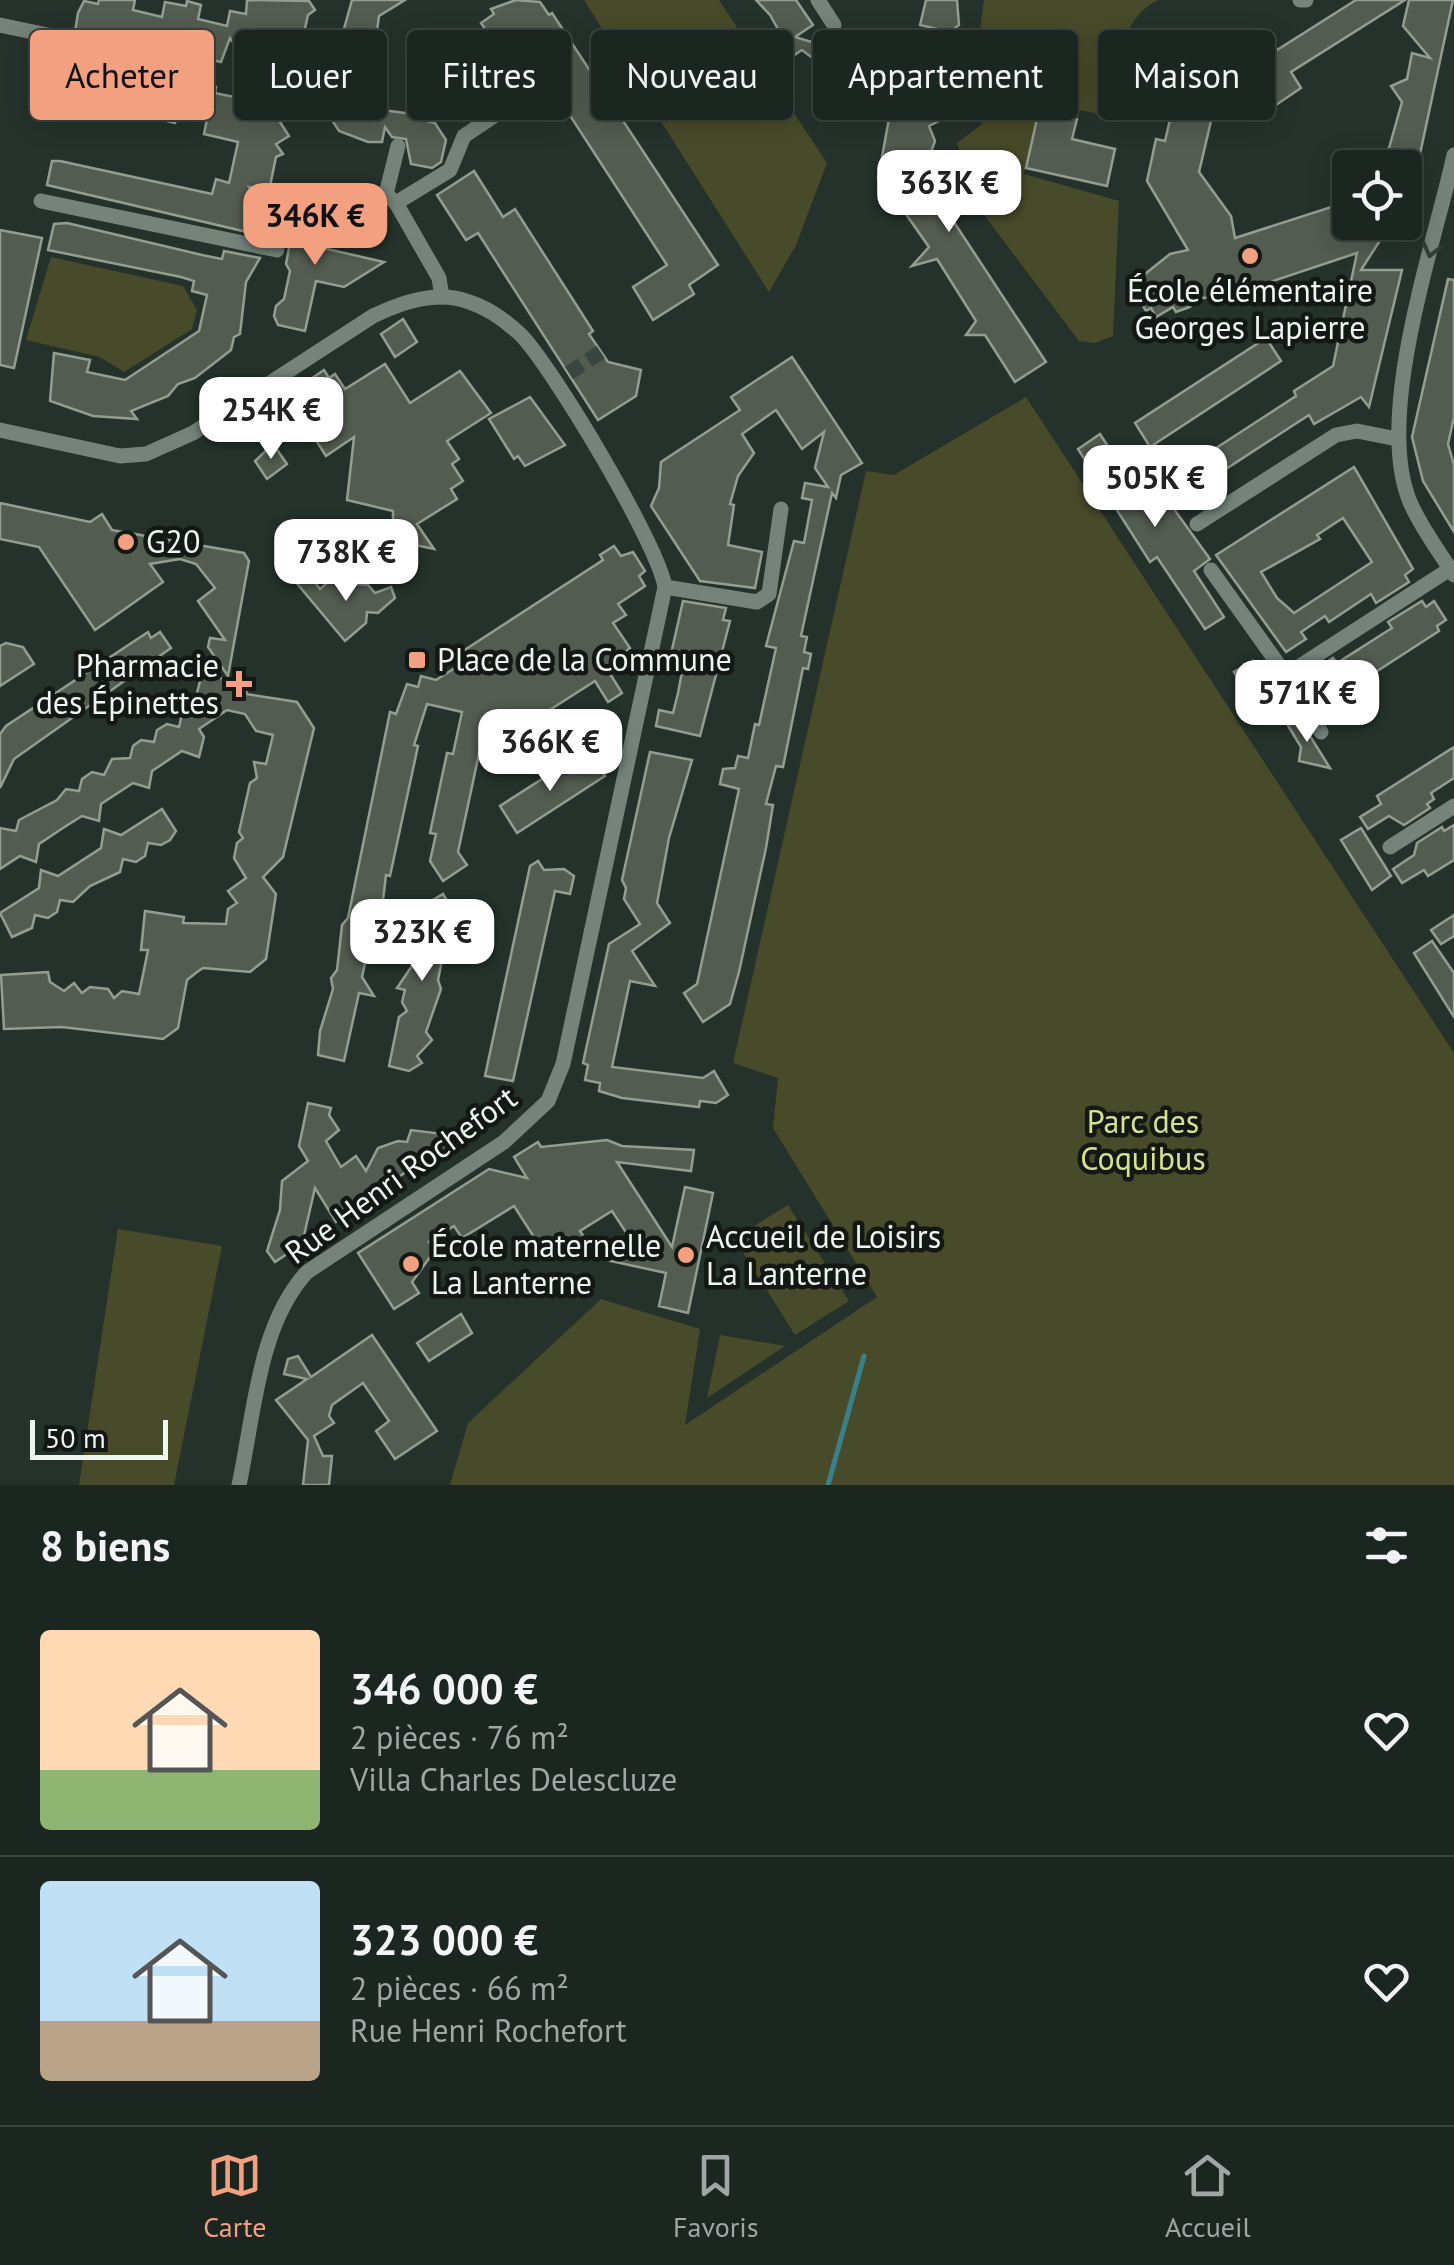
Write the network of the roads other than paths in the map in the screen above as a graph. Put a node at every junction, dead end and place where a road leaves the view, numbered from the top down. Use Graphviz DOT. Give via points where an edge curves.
graph roads {
  1 [pos="818,0"];
  2 [pos="0,25"];
  3 [pos="834,25"];
  4 [pos="30,31"];
  5 [pos="489,120"];
  6 [pos="398,146"];
  7 [pos="1454,155"];
  8 [pos="41,201"];
  9 [pos="396,203"];
  10 [pos="277,250"];
  11 [pos="442,297"];
  12 [pos="569,374"];
  13 [pos="553,383"];
  14 [pos="0,430"];
  15 [pos="1397,439"];
  16 [pos="782,509"];
  17 [pos="1198,524"];
  18 [pos="1450,563"];
  19 [pos="1210,570"];
  20 [pos="666,587"];
  21 [pos="1286,676"];
  22 [pos="1321,732"];
  23 [pos="1454,806"];
  24 [pos="1390,846"];
  25 [pos="239,1485"];
  1 -- 3 [label="street"];
  2 -- 4 [label="street"];
  5 -- 9 [label="street" via="464,136 450,170"];
  6 -- 9 [label="street" via="386,194"];
  7 -- 15 [label="street, one-way" via="1406,368"];
  8 -- 10 [label="street"];
  9 -- 11 [label="street" via="440,278"];
  11 -- 13 [label="street" via="495,314 523,337"];
  11 -- 14 [label="street" via="400,303 373,316 193,432 146,454 120,456"];
  12 -- 13 [label="street"];
  13 -- 20 [label="street" via="657,553"];
  15 -- 17 [label="street" via="1358,431 1336,435"];
  15 -- 18 [label="street" via="1410,503"];
  16 -- 20 [label="street" via="769,594 757,602"];
  18 -- 21 [label="street"];
  19 -- 21 [label="street"];
  20 -- 25 [label="street, Rue Henri Rochefort" via="563,1064 548,1101 504,1142 307,1272 288,1293 275,1322"];
  21 -- 22 [label="street"];
  23 -- 24 [label="street"];
}
